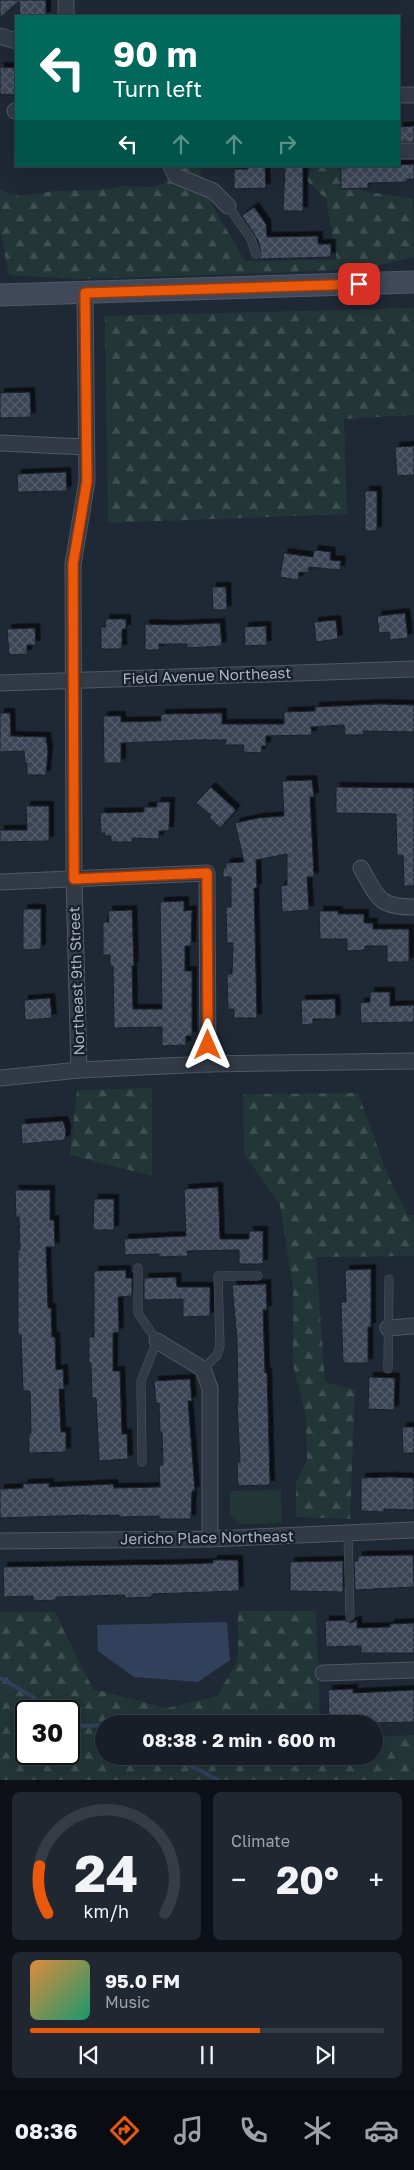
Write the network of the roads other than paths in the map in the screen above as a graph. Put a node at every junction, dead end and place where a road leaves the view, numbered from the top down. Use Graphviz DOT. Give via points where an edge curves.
graph roads {
  1 [pos="66,0"];
  2 [pos="66,15"];
  3 [pos="0,36"];
  4 [pos="15,41"];
  5 [pos="400,95"];
  6 [pos="414,95"];
  7 [pos="400,151"];
  8 [pos="414,151"];
  9 [pos="172,167"];
  10 [pos="228,206"];
  11 [pos="256,254"];
  12 [pos="414,282"];
  13 [pos="85,293"];
  14 [pos="0,295"];
  15 [pos="0,443"];
  16 [pos="86,447"];
  17 [pos="414,669"];
  18 [pos="74,680"];
  19 [pos="0,683"];
  20 [pos="360,868"];
  21 [pos="74,879"];
  22 [pos="0,882"];
  23 [pos="414,908"];
  24 [pos="414,1061"];
  25 [pos="208,1064"];
  26 [pos="79,1070"];
  27 [pos="0,1078"];
  28 [pos="138,1268"];
  29 [pos="258,1276"];
  30 [pos="389,1279"];
  31 [pos="414,1326"];
  32 [pos="388,1328"];
  33 [pos="157,1341"];
  34 [pos="203,1370"];
  35 [pos="388,1370"];
  36 [pos="142,1462"];
  37 [pos="414,1530"];
  38 [pos="348,1533"];
  39 [pos="210,1539"];
  40 [pos="0,1541"];
  41 [pos="350,1617"];
  42 [pos="414,1670"];
  43 [pos="323,1674"];
  1 -- 2 [label="street"];
  3 -- 4 [label="street"];
  5 -- 6 [label="street"];
  7 -- 8 [label="street"];
  9 -- 10 [label="street" via="176,176 213,191"];
  10 -- 11 [label="lane" via="251,239"];
  12 -- 13 [label="main road"];
  13 -- 14 [label="main road"];
  13 -- 16 [label="street, Northeast 9th Street"];
  15 -- 16 [label="street"];
  16 -- 18 [label="street, Northeast 9th Street" via="87,481 73,564"];
  17 -- 18 [label="street, Field Avenue Northeast"];
  18 -- 19 [label="street, Field Avenue Northeast"];
  18 -- 21 [label="street, Northeast 9th Street"];
  20 -- 23 [label="street" via="385,904"];
  21 -- 22 [label="street"];
  21 -- 25 [label="street" via="207,873"];
  21 -- 26 [label="street, Northeast 9th Street"];
  24 -- 25 [label="street"];
  25 -- 26 [label="street"];
  26 -- 27 [label="street"];
  28 -- 33 [label="lane" via="138,1313"];
  29 -- 34 [label="lane" via="218,1276 220,1346 217,1355"];
  30 -- 32 [label="lane"];
  31 -- 32 [label="street"];
  32 -- 35 [label="lane"];
  33 -- 34 [label="street"];
  33 -- 36 [label="lane" via="141,1381"];
  34 -- 39 [label="street" via="210,1388"];
  37 -- 38 [label="street, Jericho Place Northeast"];
  38 -- 39 [label="street, Jericho Place Northeast"];
  38 -- 41 [label="lane"];
  39 -- 40 [label="street, Jericho Place Northeast"];
  42 -- 43 [label="street"];
}
